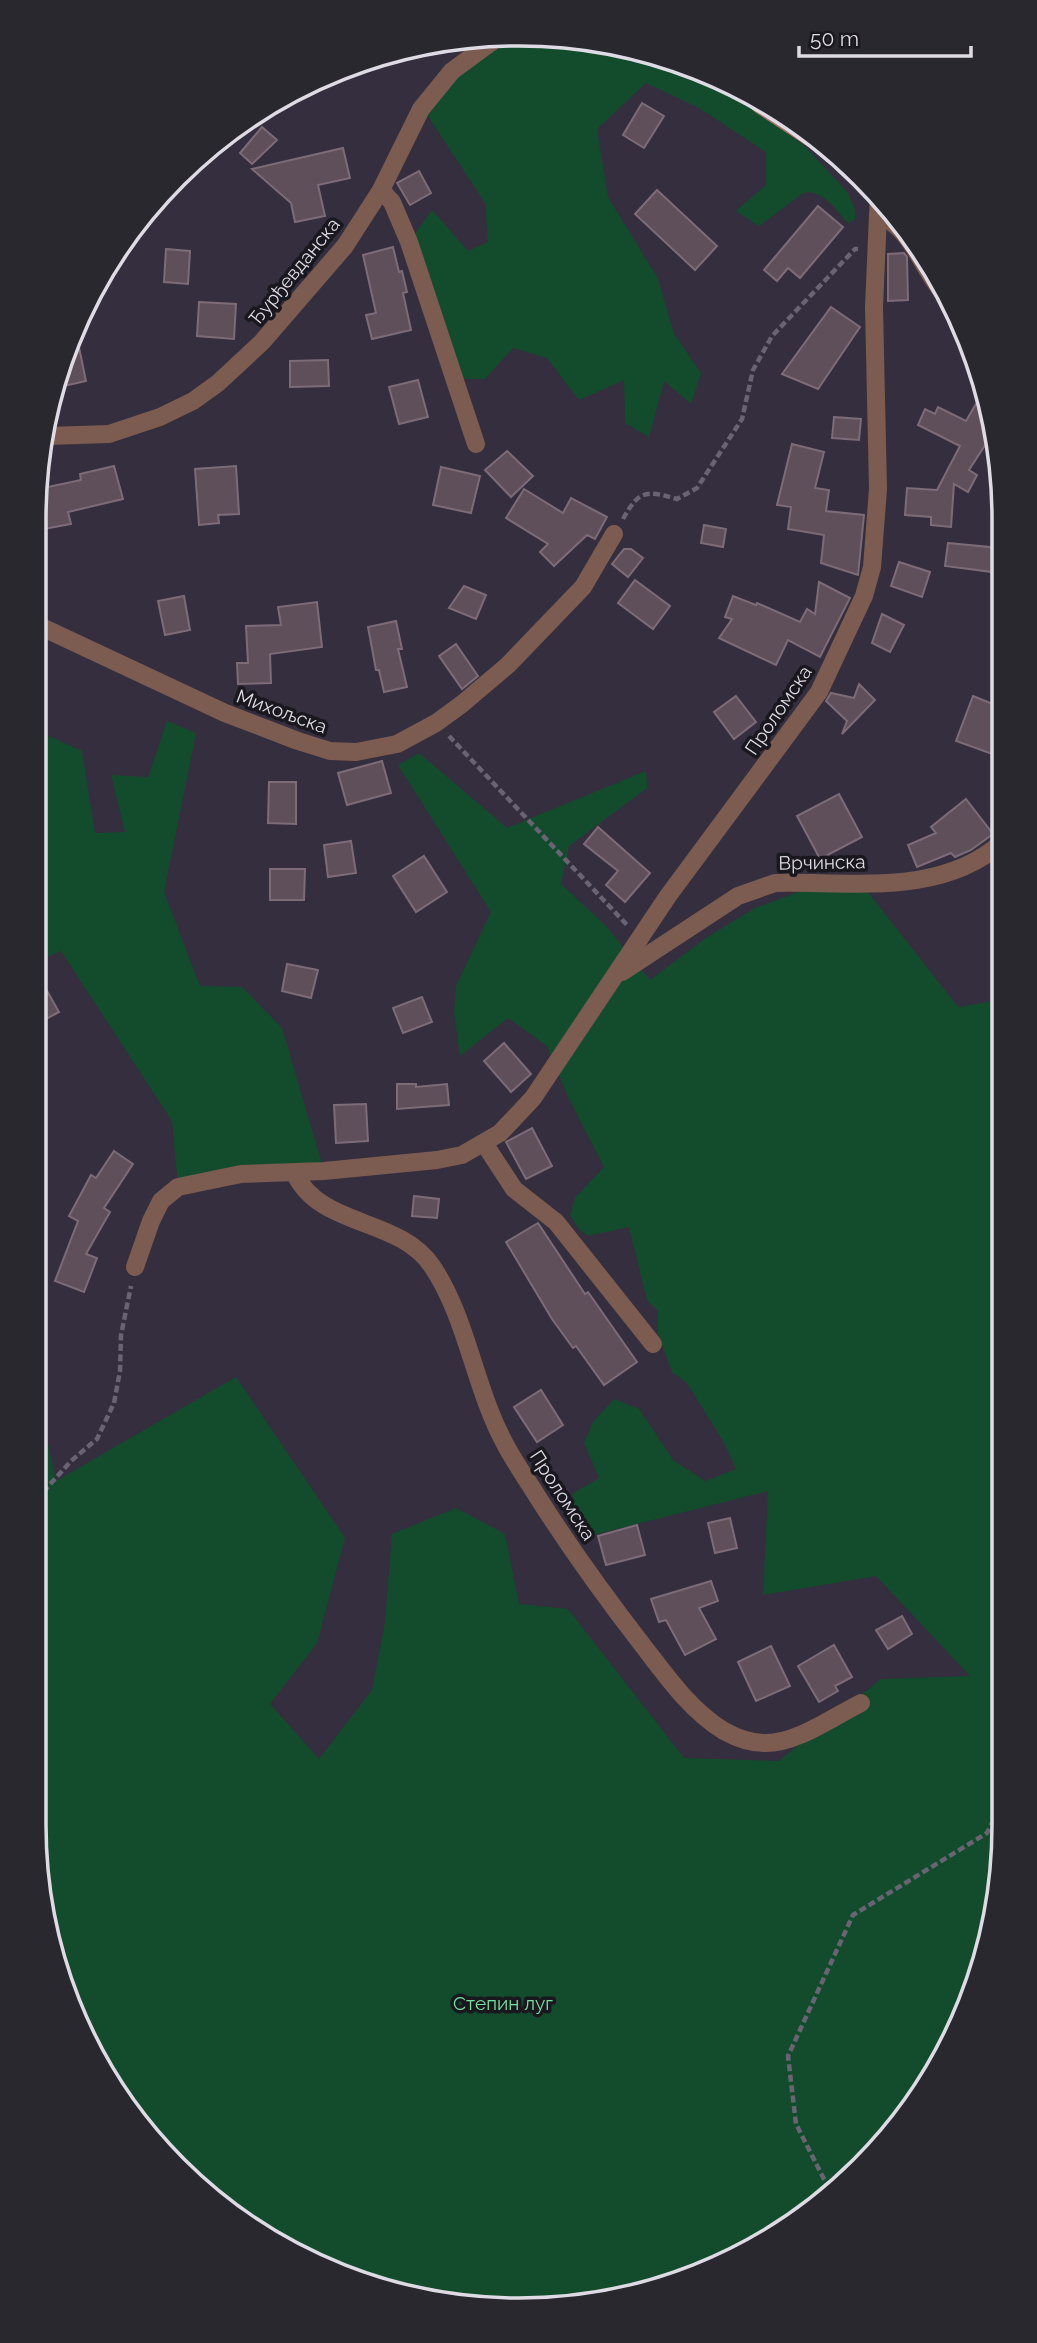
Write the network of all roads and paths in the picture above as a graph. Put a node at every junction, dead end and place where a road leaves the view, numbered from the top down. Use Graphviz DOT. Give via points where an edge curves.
graph roads {
  1 [pos="484,47"];
  2 [pos="381,190"];
  3 [pos="878,212"];
  4 [pos="876,252"];
  5 [pos="53,436"];
  6 [pos="476,444"];
  7 [pos="614,534"];
  8 [pos="46,629"];
  9 [pos="436,723"];
  10 [pos="992,848"];
  11 [pos="640,938"];
  12 [pos="618,974"];
  13 [pos="484,1143"];
  14 [pos="295,1174"];
  15 [pos="135,1267"];
  16 [pos="653,1344"];
  17 [pos="46,1489"];
  18 [pos="861,1703"];
  19 [pos="992,1823"];
  20 [pos="826,2183"];
  1 -- 2 [label="street, Ђурђевданска" via="452,71 422,107"];
  2 -- 5 [label="street, Ђурђевданска" via="345,246 262,342 218,383 160,417 109,434"];
  2 -- 6 [label="street" via="392,202 409,242"];
  3 -- 4 [label="street, Проломска"];
  4 -- 7 [label="path" via="855,249 772,336 753,370 742,419 697,488 677,499 653,492 634,500"];
  4 -- 11 [label="street, Проломска" via="878,489 872,566 864,596 819,692"];
  7 -- 9 [label="street, Михољска" via="591,577 572,599 508,665"];
  8 -- 9 [label="street, Михољска" via="225,713 330,751 356,752 397,744"];
  9 -- 11 [label="path"];
  10 -- 12 [label="street, Врчинска" via="958,868 914,880 759,887"];
  11 -- 12 [label="street, Проломска"];
  12 -- 13 [label="street, Проломска" via="533,1098"];
  13 -- 14 [label="street, Проломска" via="462,1155 437,1160"];
  13 -- 16 [label="street" via="514,1189 556,1222"];
  14 -- 15 [label="street, Проломска" via="241,1174 177,1186 162,1200 151,1221"];
  14 -- 18 [label="street, Проломска" via="317,1201 389,1231 417,1248 431,1264 504,1442 606,1599 678,1690 725,1731 761,1743 784,1742"];
  15 -- 17 [label="path" via="114,1403 97,1439"];
  19 -- 20 [label="path" via="987,1833 853,1915 789,2056 796,2124"];
}
